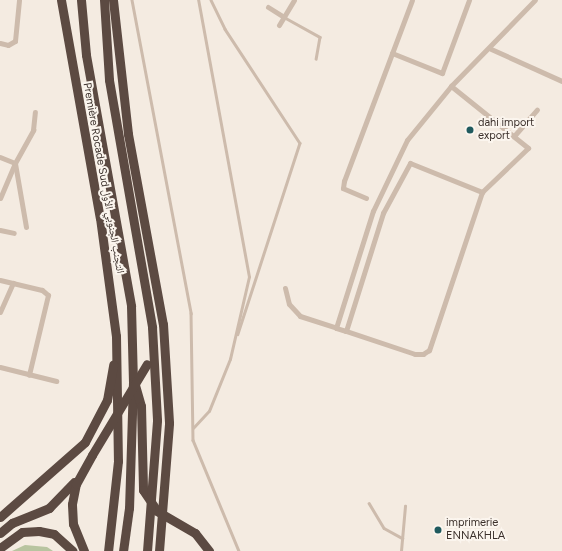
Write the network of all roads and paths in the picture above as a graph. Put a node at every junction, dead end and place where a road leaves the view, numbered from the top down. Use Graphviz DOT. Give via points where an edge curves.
graph roads {
  1 [pos="19,0"];
  2 [pos="61,0"];
  3 [pos="81,0"];
  4 [pos="104,0"];
  5 [pos="114,0"];
  6 [pos="132,0"];
  7 [pos="198,0"];
  8 [pos="211,0"];
  9 [pos="293,0"];
  10 [pos="412,0"];
  11 [pos="469,0"];
  12 [pos="535,0"];
  13 [pos="268,7"];
  14 [pos="284,17"];
  15 [pos="279,25"];
  16 [pos="0,43"];
  17 [pos="491,49"];
  18 [pos="392,54"];
  19 [pos="316,59"];
  20 [pos="562,81"];
  21 [pos="450,86"];
  22 [pos="537,110"];
  23 [pos="35,112"];
  24 [pos="514,136"];
  25 [pos="0,157"];
  26 [pos="14,163"];
  27 [pos="482,192"];
  28 [pos="0,198"];
  29 [pos="366,198"];
  30 [pos="26,226"];
  31 [pos="0,230"];
  32 [pos="14,233"];
  33 [pos="0,280"];
  34 [pos="13,283"];
  35 [pos="285,288"];
  36 [pos="0,312"];
  37 [pos="152,327"];
  38 [pos="336,328"];
  39 [pos="346,331"];
  40 [pos="116,336"];
  41 [pos="230,359"];
  42 [pos="0,367"];
  43 [pos="29,375"];
  44 [pos="56,381"];
  45 [pos="133,382"];
  46 [pos="193,428"];
  47 [pos="79,477"];
  48 [pos="369,503"];
  49 [pos="405,506"];
  50 [pos="0,517"];
  51 [pos="0,534"];
  52 [pos="402,538"];
  53 [pos="0,548"];
  54 [pos="73,551"];
  55 [pos="84,551"];
  56 [pos="108,551"];
  57 [pos="123,551"];
  58 [pos="147,551"];
  59 [pos="160,551"];
  60 [pos="208,551"];
  61 [pos="239,551"];
  62 [pos="401,551"];
  1 -- 16 [label="street" via="15,41 8,45"];
  2 -- 40 [label="highway, Première Rocade Sud التجنب الجنوبي الأول" via="78,112 100,218"];
  3 -- 45 [label="highway, Première Rocade Sud التجنب الجنوبي الأول" via="86,54 131,306"];
  4 -- 37 [label="highway" via="109,80"];
  5 -- 59 [label="highway, bridge" via="128,134 163,324 169,423"];
  6 -- 46 [label="lane" via="191,313"];
  7 -- 41 [label="lane" via="249,276"];
  8 -- 41 [label="lane" via="225,29 300,143"];
  9 -- 14 [label="street"];
  10 -- 18 [label="street"];
  11 -- 18 [label="street" via="442,72"];
  12 -- 17 [label="street"];
  13 -- 14 [label="street"];
  14 -- 15 [label="street"];
  14 -- 19 [label="lane" via="320,37"];
  17 -- 20 [label="street"];
  17 -- 21 [label="street"];
  18 -- 29 [label="street" via="344,181 343,188"];
  21 -- 24 [label="street"];
  21 -- 38 [label="street" via="407,140 373,212"];
  22 -- 24 [label="street"];
  23 -- 26 [label="street" via="33,130"];
  24 -- 27 [label="street" via="528,148"];
  25 -- 26 [label="street"];
  26 -- 28 [label="street"];
  26 -- 30 [label="street"];
  27 -- 39 [label="street" via="429,350 423,354 415,354"];
  27 -- 39 [label="street" via="410,163 384,213"];
  31 -- 32 [label="street"];
  33 -- 34 [label="street"];
  34 -- 36 [label="street"];
  34 -- 43 [label="street" via="42,290 48,295"];
  35 -- 38 [label="street" via="289,304 300,316"];
  37 -- 47 [label="highway, bridge" via="147,364"];
  37 -- 58 [label="highway, bridge" via="157,420"];
  38 -- 39 [label="street"];
  40 -- 50 [label="highway" via="110,387 92,432 77,450"];
  40 -- 56 [label="highway, Première Rocade Sud التجنب الجنوبي الأول" via="118,461"];
  41 -- 46 [label="lane" via="209,411"];
  42 -- 43 [label="street"];
  43 -- 44 [label="street"];
  45 -- 57 [label="highway, Première Rocade Sud التجنب الجنوبي الأول" via="129,508"];
  45 -- 60 [label="highway" via="141,406 143,490 154,508 195,533"];
  46 -- 61 [label="lane" via="199,462 224,507"];
  47 -- 51 [label="highway" via="48,508 12,523"];
  47 -- 55 [label="highway" via="72,514"];
  48 -- 52 [label="lane" via="384,528"];
  49 -- 52 [label="lane"];
  52 -- 62 [label="lane"];
  53 -- 54 [label="highway" via="22,532 39,531 54,534"];
}
